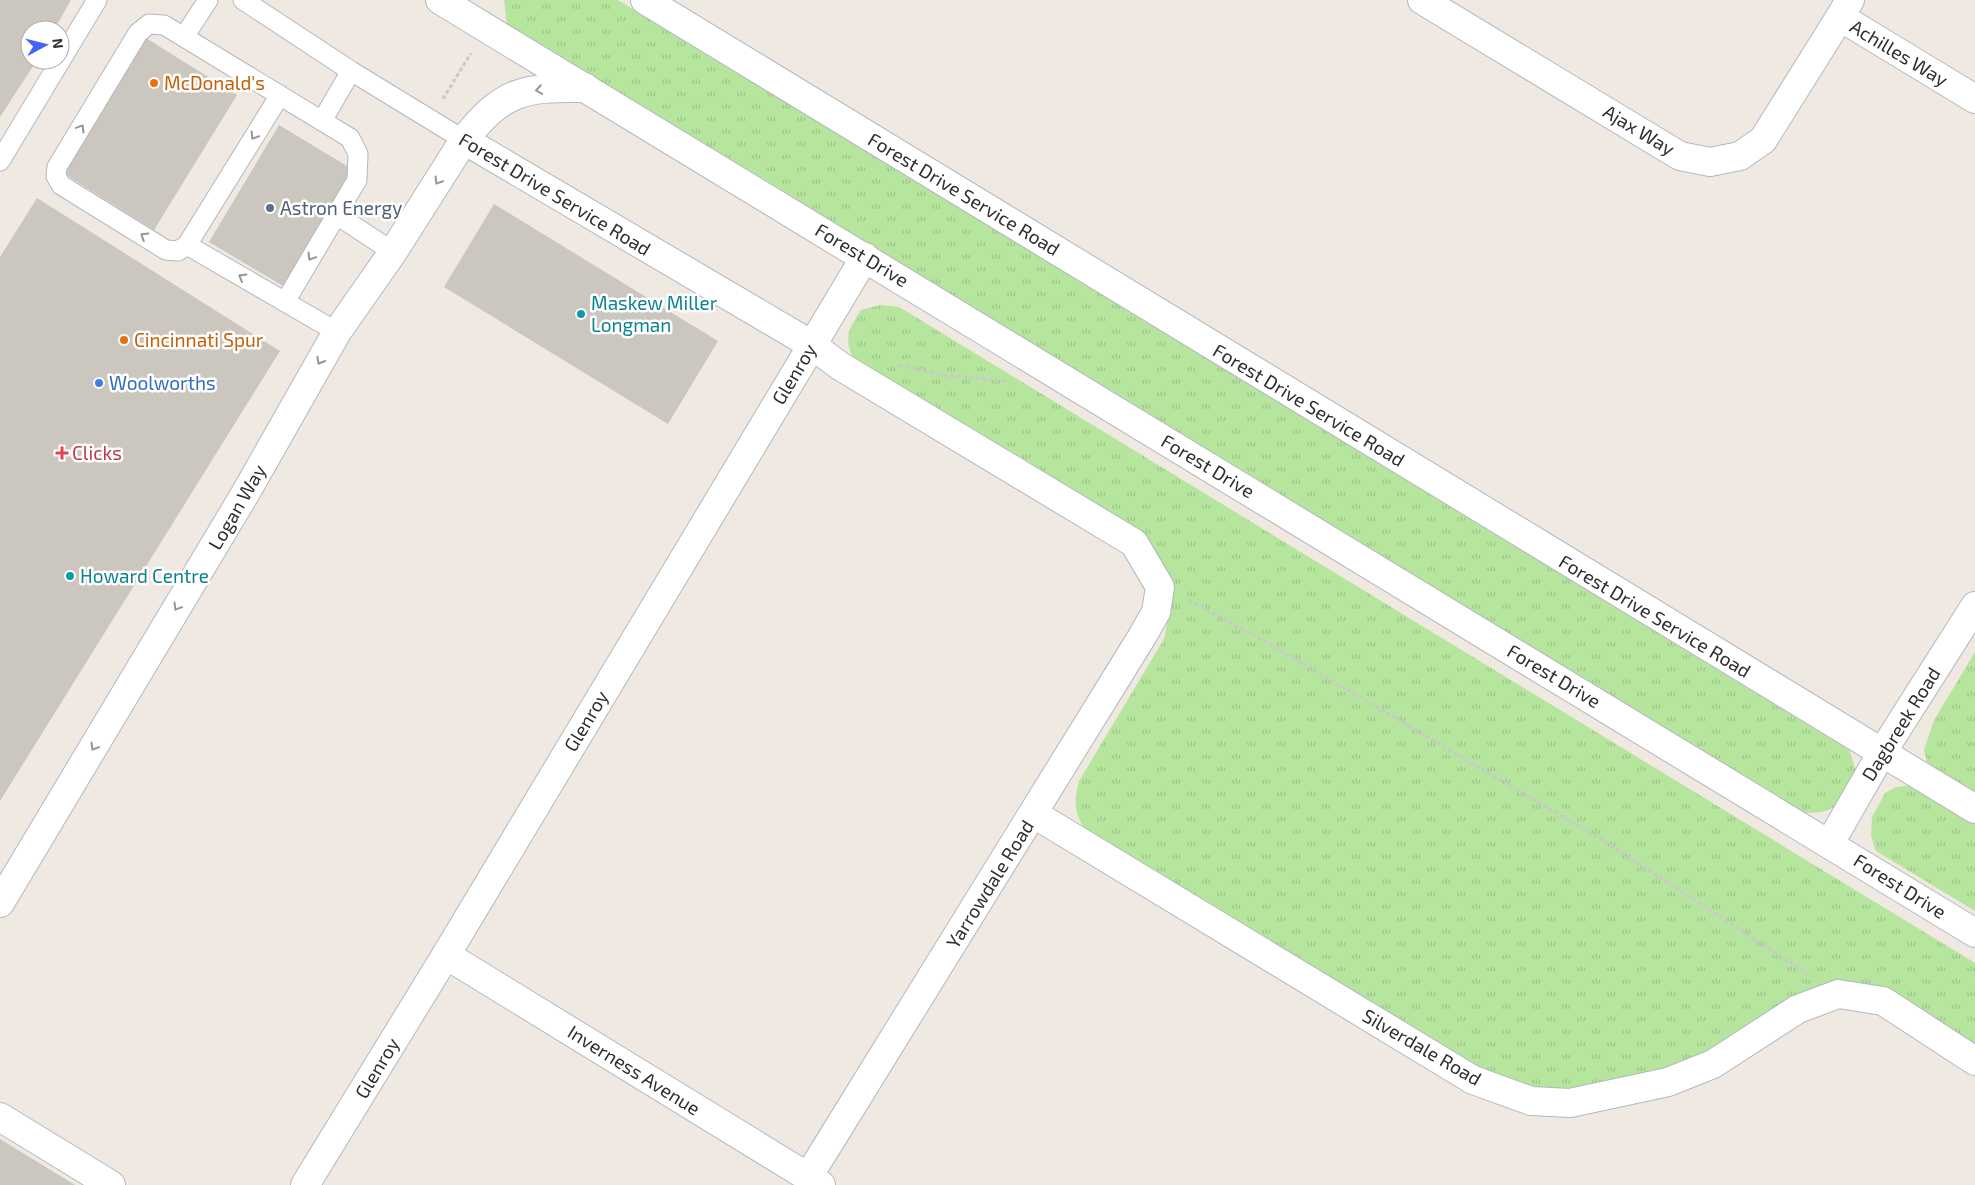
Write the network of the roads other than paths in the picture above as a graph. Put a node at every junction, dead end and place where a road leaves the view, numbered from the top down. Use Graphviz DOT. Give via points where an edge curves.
graph roads {
  1 [pos="97,0"];
  2 [pos="208,0"];
  3 [pos="243,0"];
  4 [pos="440,0"];
  5 [pos="644,0"];
  6 [pos="1422,0"];
  7 [pos="1845,8"];
  8 [pos="474,13"];
  9 [pos="184,37"];
  10 [pos="351,71"];
  11 [pos="588,88"];
  12 [pos="280,95"];
  13 [pos="1975,98"];
  14 [pos="322,120"];
  15 [pos="464,140"];
  16 [pos="0,161"];
  17 [pos="336,216"];
  18 [pos="187,245"];
  19 [pos="392,252"];
  20 [pos="865,257"];
  21 [pos="285,302"];
  22 [pos="337,332"];
  23 [pos="812,346"];
  24 [pos="1170,591"];
  25 [pos="1975,606"];
  26 [pos="1881,754"];
  27 [pos="1975,809"];
  28 [pos="1034,814"];
  29 [pos="1830,843"];
  30 [pos="0,904"];
  31 [pos="1975,933"];
  32 [pos="446,955"];
  33 [pos="1975,1061"];
  34 [pos="0,1117"];
  35 [pos="814,1181"];
  36 [pos="111,1185"];
  37 [pos="305,1185"];
  1 -- 16 [label="lane"];
  2 -- 9 [label="lane"];
  3 -- 10 [label="lane, Forest Drive Service Road"];
  4 -- 8 [label="street, Forest Drive"];
  5 -- 26 [label="street, Forest Drive Service Road"];
  6 -- 7 [label="street, Ajax Way" via="1680,156 1710,162 1740,156 1763,140"];
  7 -- 13 [label="street, Achilles Way"];
  8 -- 11 [label="street, Forest Drive"];
  9 -- 12 [label="lane"];
  18 -- 9 [label="lane, one-way" via="178,251 166,250 61,185 56,176 58,167 138,33 149,24 164,25"];
  10 -- 14 [label="lane"];
  10 -- 15 [label="lane, Forest Drive Service Road"];
  11 -- 15 [label="street, Logan Way, one-way" via="536,90 508,98 486,113"];
  11 -- 20 [label="street, Forest Drive"];
  12 -- 14 [label="lane"];
  12 -- 18 [label="lane, one-way"];
  14 -- 17 [label="lane" via="350,138 358,154 357,180"];
  15 -- 19 [label="street, Logan Way, one-way"];
  15 -- 23 [label="street, Forest Drive Service Road"];
  17 -- 19 [label="lane"];
  17 -- 21 [label="lane, one-way"];
  21 -- 18 [label="lane, one-way"];
  19 -- 22 [label="street, Logan Way"];
  20 -- 23 [label="street, Glenroy"];
  20 -- 29 [label="street, Forest Drive"];
  21 -- 22 [label="lane"];
  22 -- 30 [label="street, Logan Way, one-way" via="245,494"];
  23 -- 24 [label="street, Forest Drive Service Road" via="1134,543"];
  23 -- 32 [label="street, Glenroy"];
  24 -- 28 [label="street, Yarrowdale Road"];
  25 -- 26 [label="street, Dagbreek Road"];
  26 -- 27 [label="street, Forest Drive Service Road"];
  26 -- 29 [label="street, Dagbreek Road"];
  28 -- 33 [label="street, Silverdale Road" via="1473,1080 1530,1101 1570,1104 1668,1082 1713,1064 1798,1009 1838,994 1883,1001"];
  28 -- 35 [label="street, Yarrowdale Road"];
  29 -- 31 [label="street, Forest Drive"];
  32 -- 35 [label="street, Inverness Avenue"];
  32 -- 37 [label="street, Glenroy"];
  34 -- 36 [label="street"];
}
